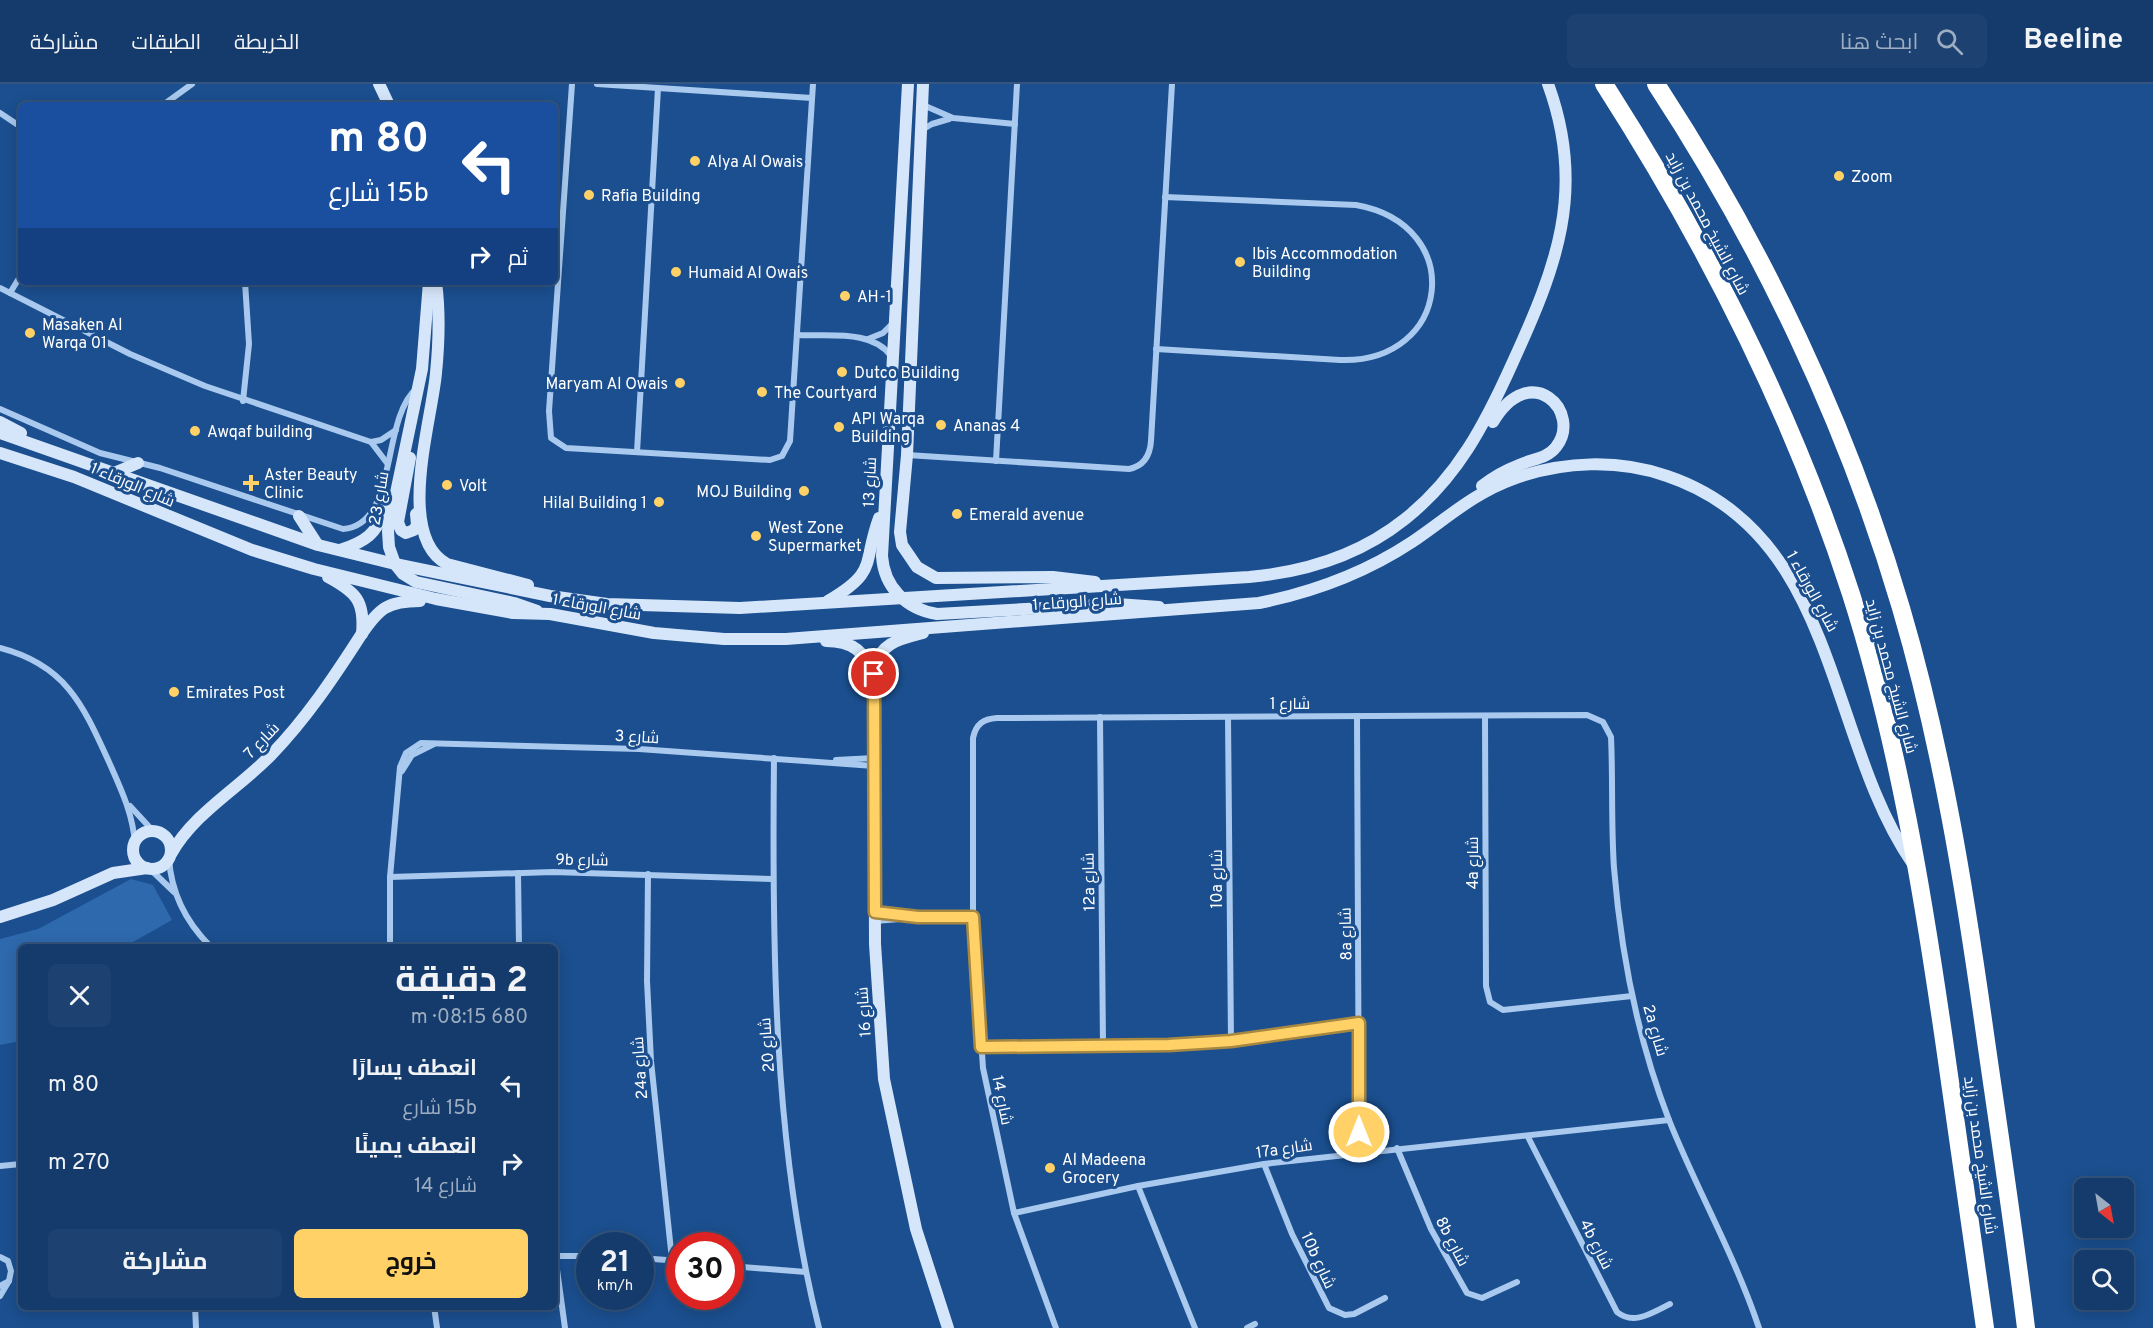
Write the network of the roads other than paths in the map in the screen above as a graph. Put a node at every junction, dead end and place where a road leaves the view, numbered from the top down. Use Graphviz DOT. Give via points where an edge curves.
graph roads {
  1 [pos="192,84"];
  2 [pos="380,84"];
  3 [pos="572,84"];
  4 [pos="597,84"];
  5 [pos="813,84"];
  6 [pos="908,84"];
  7 [pos="923,84"];
  8 [pos="1017,84"];
  9 [pos="1172,84"];
  10 [pos="1548,84"];
  11 [pos="1604,84"];
  12 [pos="1656,84"];
  13 [pos="658,88"];
  14 [pos="173,98"];
  15 [pos="812,98"];
  16 [pos="167,102"];
  17 [pos="175,102"];
  18 [pos="388,102"];
  19 [pos="921,104"];
  20 [pos="0,113"];
  21 [pos="953,118"];
  22 [pos="1015,124"];
  23 [pos="18,125"];
  24 [pos="920,131"];
  25 [pos="1165,197"];
  26 [pos="18,280"];
  27 [pos="245,285"];
  28 [pos="429,285"];
  29 [pos="436,285"];
  30 [pos="0,288"];
  31 [pos="10,293"];
  32 [pos="894,321"];
  33 [pos="798,336"];
  34 [pos="868,339"];
  35 [pos="1156,349"];
  36 [pos="893,360"];
  37 [pos="419,387"];
  38 [pos="243,401"];
  39 [pos="0,410"];
  40 [pos="412,418"];
  41 [pos="0,422"];
  42 [pos="396,430"];
  43 [pos="0,433"];
  44 [pos="371,442"];
  45 [pos="53,451"];
  46 [pos="637,452"];
  47 [pos="0,453"];
  48 [pos="907,455"];
  49 [pos="996,461"];
  50 [pos="138,463"];
  51 [pos="387,464"];
  52 [pos="421,468"];
  53 [pos="1454,471"];
  54 [pos="114,473"];
  55 [pos="397,482"];
  56 [pos="1471,498"];
  57 [pos="885,506"];
  58 [pos="299,516"];
  59 [pos="318,545"];
  60 [pos="340,550"];
  61 [pos="395,564"];
  62 [pos="314,569"];
  63 [pos="1114,586"];
  64 [pos="550,596"];
  65 [pos="900,597"];
  66 [pos="436,599"];
  67 [pos="824,603"];
  68 [pos="1174,611"];
  69 [pos="541,613"];
  70 [pos="944,627"];
  71 [pos="362,635"];
  72 [pos="786,639"];
  73 [pos="0,648"];
  74 [pos="873,685"];
  75 [pos="1357,716"];
  76 [pos="1485,716"];
  77 [pos="1100,717"];
  78 [pos="1228,717"];
  79 [pos="1603,722"];
  80 [pos="978,725"];
  81 [pos="774,758"];
  82 [pos="874,762"];
  83 [pos="126,801"];
  84 [pos="190,826"];
  85 [pos="155,832"];
  86 [pos="135,845"];
  87 [pos="170,856"];
  88 [pos="148,868"];
  89 [pos="1918,870"];
  90 [pos="113,873"];
  91 [pos="518,873"];
  92 [pos="648,874"];
  93 [pos="390,877"];
  94 [pos="773,879"];
  95 [pos="175,893"];
  96 [pos="875,916"];
  97 [pos="0,917"];
  98 [pos="973,917"];
  99 [pos="208,944"];
  100 [pos="390,944"];
  101 [pos="519,944"];
  102 [pos="1632,996"];
  103 [pos="1359,1023"];
  104 [pos="1231,1041"];
  105 [pos="1103,1046"];
  106 [pos="981,1047"];
  107 [pos="1669,1120"];
  108 [pos="1528,1137"];
  109 [pos="1397,1148"];
  110 [pos="1359,1152"];
  111 [pos="18,1164"];
  112 [pos="1264,1164"];
  113 [pos="0,1166"];
  114 [pos="1138,1186"];
  115 [pos="1014,1213"];
  116 [pos="669,1232"];
  117 [pos="558,1256"];
  118 [pos="576,1256"];
  119 [pos="0,1257"];
  120 [pos="744,1267"];
  121 [pos="806,1272"];
  122 [pos="558,1278"];
  123 [pos="9,1281"];
  124 [pos="1518,1282"];
  125 [pos="0,1286"];
  126 [pos="0,1296"];
  127 [pos="1385,1298"];
  128 [pos="1670,1304"];
  129 [pos="195,1310"];
  130 [pos="435,1310"];
  131 [pos="1256,1324"];
  132 [pos="196,1328"];
  133 [pos="437,1328"];
  134 [pos="565,1328"];
  135 [pos="819,1328"];
  136 [pos="948,1328"];
  137 [pos="1056,1328"];
  138 [pos="1195,1328"];
  139 [pos="1247,1328"];
  140 [pos="1759,1328"];
  141 [pos="1985,1328"];
  142 [pos="2026,1328"];
  1 -- 14 [label="street"];
  2 -- 18 [label="street"];
  3 -- 46 [label="street" via="549,432 554,441 566,448"];
  4 -- 13 [label="street"];
  5 -- 15 [label="street"];
  6 -- 32 [label="street, شارع 13"];
  7 -- 19 [label="street, شارع 13"];
  8 -- 22 [label="street"];
  9 -- 25 [label="street"];
  10 -- 53 [label="street, شارع الورقاء 1" via="1560,124 1564,160 1558,250 1541,302 1493,407"];
  11 -- 89 [label="highway, شارع الشيخ محمد بن زايد" via="1652,160 1723,290 1806,470 1871,662"];
  12 -- 142 [label="highway, شارع الشيخ محمد بن زايد" via="1731,207 1808,362 1857,482 1901,607 1960,863"];
  13 -- 15 [label="street"];
  13 -- 46 [label="street"];
  14 -- 16 [label="street"];
  14 -- 17 [label="street"];
  15 -- 33 [label="street"];
  19 -- 21 [label="street"];
  19 -- 24 [label="street, شارع 13"];
  20 -- 23 [label="street"];
  21 -- 22 [label="street"];
  21 -- 24 [label="street"];
  22 -- 49 [label="street"];
  24 -- 48 [label="street, شارع 13"];
  25 -- 35 [label="street"];
  25 -- 35 [label="street" via="1377,209 1395,218 1418,239 1431,267 1433,285 1421,322 1395,349 1378,357 1359,361"];
  26 -- 31 [label="street"];
  27 -- 38 [label="street" via="249,344"];
  28 -- 37 [label="street, شارع 23"];
  29 -- 52 [label="street" via="436,372"];
  30 -- 31 [label="street"];
  31 -- 38 [label="street" via="130,354"];
  32 -- 34 [label="street" via="883,333"];
  32 -- 36 [label="street, شارع 13"];
  33 -- 34 [label="street"];
  33 -- 46 [label="street" via="790,441 782,456 770,460"];
  34 -- 36 [label="street" via="883,346"];
  35 -- 49 [label="street" via="1150,451 1136,468"];
  36 -- 57 [label="street, شارع 13"];
  37 -- 40 [label="street, شارع 23"];
  37 -- 42 [label="street" via="404,403"];
  38 -- 44 [label="street"];
  39 -- 50 [label="street" via="88,449"];
  40 -- 52 [label="street" via="398,522 406,533 417,525 414,496"];
  40 -- 55 [label="street, شارع 23"];
  41 -- 45 [label="street"];
  42 -- 44 [label="street"];
  42 -- 51 [label="street"];
  43 -- 45 [label="street, شارع الورقاء 1"];
  44 -- 51 [label="street"];
  45 -- 54 [label="street, شارع الورقاء 1"];
  47 -- 62 [label="street, شارع الورقاء 1" via="74,477 224,540"];
  48 -- 49 [label="street"];
  48 -- 63 [label="street, شارع 13" via="900,538 908,557 923,572 943,579 1053,577"];
  50 -- 54 [label="street"];
  50 -- 58 [label="street"];
  51 -- 58 [label="street" via="375,509 360,525 338,529"];
  52 -- 64 [label="street" via="424,533 436,556 453,566 519,582"];
  53 -- 56 [label="street" via="1510,399 1536,393 1549,398 1558,408 1563,434 1552,451 1500,474"];
  53 -- 63 [label="street, شارع الورقاء 1" via="1424,503 1388,531 1355,550 1320,563 1266,576"];
  54 -- 59 [label="street, شارع الورقاء 1"];
  55 -- 60 [label="street" via="374,533 360,544"];
  55 -- 61 [label="street, شارع 23" via="388,531"];
  56 -- 68 [label="street, شارع الورقاء 1" via="1394,553 1338,581 1258,603"];
  56 -- 89 [label="street, شارع الورقاء 1" via="1507,481 1546,470 1610,465 1674,478 1704,492 1737,515 1780,562 1809,613 1828,654 1878,799 1899,843"];
  57 -- 65 [label="street, شارع 13" via="883,562 888,580"];
  57 -- 67 [label="street" via="866,569 851,586"];
  58 -- 59 [label="street"];
  59 -- 60 [label="street, شارع الورقاء 1"];
  60 -- 61 [label="street, شارع الورقاء 1"];
  61 -- 64 [label="street, شارع الورقاء 1"];
  61 -- 69 [label="street" via="423,585 514,603"];
  62 -- 66 [label="street, شارع الورقاء 1"];
  62 -- 71 [label="street" via="355,594 362,612"];
  63 -- 65 [label="street, شارع الورقاء 1"];
  64 -- 67 [label="street, شارع الورقاء 1" via="679,608"];
  65 -- 67 [label="street, شارع الورقاء 1"];
  65 -- 68 [label="street" via="921,611 937,615 1117,604"];
  66 -- 69 [label="street, شارع الورقاء 1" via="513,613"];
  66 -- 71 [label="street, شارع 7" via="389,605 374,617"];
  68 -- 70 [label="street, شارع الورقاء 1"];
  69 -- 72 [label="street, شارع الورقاء 1" via="654,633"];
  70 -- 72 [label="street, شارع الورقاء 1"];
  70 -- 74 [label="street, شارع 16" via="886,646 876,662"];
  71 -- 84 [label="street, شارع 7" via="283,742"];
  72 -- 74 [label="street, شارع 16" via="841,641 851,645 866,659"];
  73 -- 83 [label="street" via="42,666 70,689 90,719"];
  74 -- 82 [label="street, شارع 16"];
  75 -- 76 [label="street, شارع 1"];
  75 -- 78 [label="street, شارع 1"];
  75 -- 103 [label="street, 8a شارع"];
  76 -- 79 [label="street, شارع 1" via="1587,716"];
  76 -- 102 [label="street, 4a شارع" via="1486,986 1490,1002 1503,1010"];
  77 -- 78 [label="street, شارع 1"];
  77 -- 80 [label="street, شارع 1" via="997,718"];
  77 -- 105 [label="street, 12a شارع"];
  78 -- 104 [label="street, 10a شارع"];
  79 -- 102 [label="street, 2a شارع" via="1611,736 1614,866"];
  80 -- 98 [label="street, شارع 14" via="973,738"];
  81 -- 82 [label="street, شارع 3"];
  81 -- 93 [label="street, شارع 3" via="639,749 421,743 409,750 401,762"];
  81 -- 94 [label="street, شارع 20"];
  82 -- 96 [label="street, شارع 16"];
  83 -- 85 [label="street"];
  83 -- 86 [label="street"];
  84 -- 85 [label="street, شارع 7"];
  84 -- 87 [label="street, شارع 7"];
  85 -- 86 [label="street" via="144,833"];
  85 -- 87 [label="street" via="168,840"];
  86 -- 88 [label="street" via="136,860"];
  86 -- 90 [label="street"];
  87 -- 88 [label="street" via="163,866"];
  87 -- 95 [label="street"];
  88 -- 90 [label="street"];
  88 -- 95 [label="street"];
  89 -- 141 [label="highway, شارع الشيخ محمد بن زايد"];
  90 -- 97 [label="street" via="53,900"];
  91 -- 92 [label="street, 9b شارع"];
  91 -- 93 [label="street, 9b شارع"];
  91 -- 101 [label="street"];
  92 -- 94 [label="street, 9b شارع"];
  92 -- 116 [label="street, 24a شارع" via="651,1061"];
  93 -- 100 [label="street"];
  94 -- 121 [label="street, شارع 20" via="782,1077"];
  95 -- 99 [label="street" via="190,922"];
  96 -- 98 [label="street"];
  96 -- 136 [label="street, شارع 16" via="883,1067 891,1117 915,1225"];
  98 -- 106 [label="street, شارع 14"];
  102 -- 107 [label="street, 2a شارع"];
  103 -- 104 [label="street"];
  103 -- 110 [label="street, 8a شارع"];
  104 -- 105 [label="street"];
  105 -- 106 [label="street"];
  106 -- 115 [label="street, شارع 14"];
  107 -- 108 [label="street, 17a شارع"];
  107 -- 140 [label="street, 2a شارع"];
  108 -- 109 [label="street, 17a شارع"];
  108 -- 128 [label="street, 4b شارع" via="1617,1312 1639,1319"];
  109 -- 110 [label="street, 17a شارع"];
  109 -- 124 [label="street, 8b شارع" via="1427,1220 1467,1293 1482,1298"];
  110 -- 112 [label="street, 17a شارع"];
  111 -- 113 [label="street"];
  112 -- 114 [label="street, 17a شارع"];
  112 -- 127 [label="street, 10b شارع" via="1292,1234 1329,1308 1345,1315 1354,1314"];
  114 -- 115 [label="street, 17a شارع"];
  114 -- 138 [label="street"];
  115 -- 137 [label="street, شارع 14"];
  117 -- 118 [label="street"];
  119 -- 123 [label="street" via="10,1266"];
  120 -- 121 [label="street"];
  121 -- 135 [label="street, شارع 20"];
  122 -- 134 [label="street"];
  123 -- 125 [label="street"];
  123 -- 126 [label="street"];
  129 -- 132 [label="street"];
  130 -- 133 [label="street"];
  131 -- 139 [label="street"];
}
